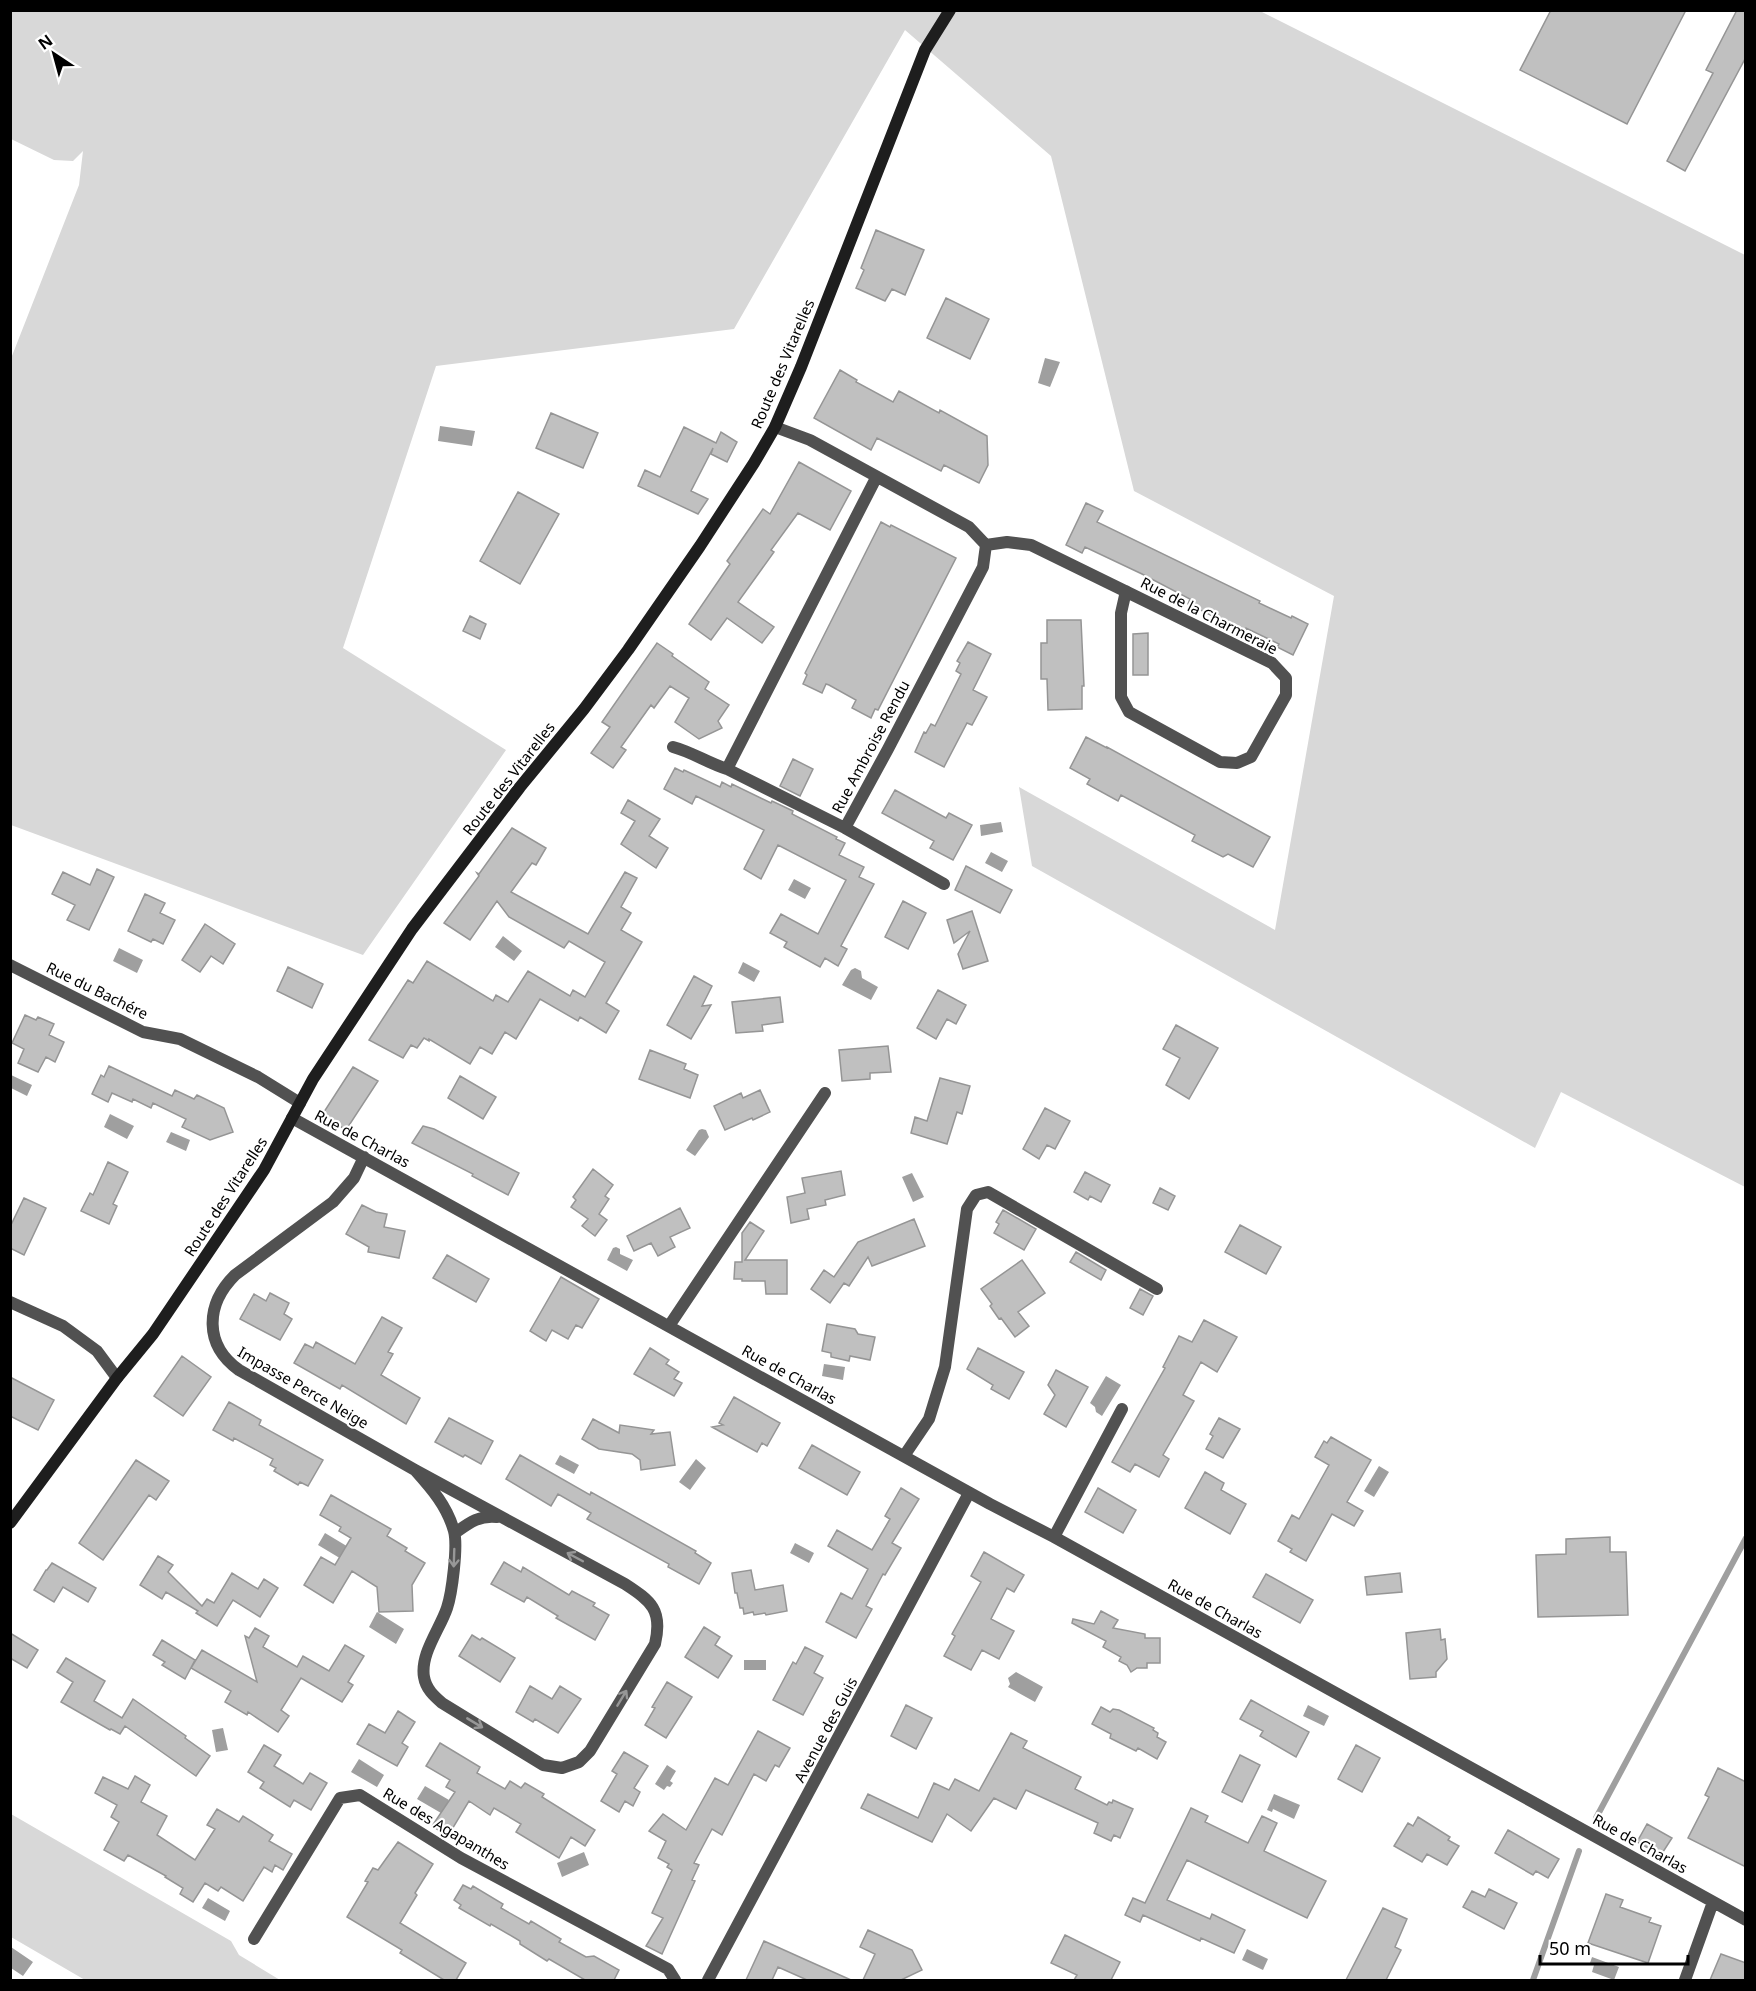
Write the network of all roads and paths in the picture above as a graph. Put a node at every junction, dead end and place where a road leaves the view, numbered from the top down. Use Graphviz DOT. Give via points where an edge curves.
graph roads {
  1 [pos="951,10"];
  2 [pos="775,427"];
  3 [pos="876,478"];
  4 [pos="986,544"];
  5 [pos="1126,591"];
  6 [pos="673,747"];
  7 [pos="727,769"];
  8 [pos="845,828"];
  9 [pos="944,884"];
  10 [pos="10,965"];
  11 [pos="825,1093"];
  12 [pos="300,1103"];
  13 [pos="292,1118"];
  14 [pos="364,1157"];
  15 [pos="1157,1289"];
  16 [pos="10,1302"];
  17 [pos="669,1326"];
  18 [pos="117,1378"];
  19 [pos="1122,1409"];
  20 [pos="904,1456"];
  21 [pos="415,1470"];
  22 [pos="969,1492"];
  23 [pos="504,1518"];
  24 [pos="10,1523"];
  25 [pos="455,1533"];
  26 [pos="1054,1537"];
  27 [pos="1713,1902"];
  28 [pos="1746,1920"];
  29 [pos="254,1939"];
  30 [pos="675,1980"];
  31 [pos="708,1980"];
  32 [pos="1685,1980"];
  1 -- 2 [label="main road, Route des Vitarelles" via="925,50"];
  2 -- 3 [label="street" via="810,440"];
  2 -- 12 [label="main road, Route des Vitarelles" via="628,650 412,928"];
  3 -- 4 [label="street" via="969,527"];
  3 -- 7 [label="street"];
  4 -- 5 [label="street, Rue de la Charmeraie" via="1032,545"];
  4 -- 8 [label="street, Rue Ambroise Rendu" via="983,567"];
  5 -- 5 [label="street, Rue de la Charmeraie" via="1272,663 1286,678 1286,695 1251,758 1237,763 1220,762 1129,712 1121,697 1121,613"];
  6 -- 7 [label="street, Rue Ambroise Rendu"];
  7 -- 8 [label="street, Rue Ambroise Rendu"];
  8 -- 9 [label="street"];
  10 -- 12 [label="street, Rue du Bachére" via="143,1032 180,1040 258,1077"];
  11 -- 17 [label="street"];
  12 -- 13 [label="main road, Route des Vitarelles"];
  13 -- 14 [label="street, Rue de Charlas"];
  13 -- 18 [label="main road, Route des Vitarelles" via="264,1170 153,1334"];
  14 -- 17 [label="street, Rue de Charlas"];
  14 -- 21 [label="street, Impasse Perce Neige" via="354,1178 333,1202 224,1286 211,1318 215,1343 226,1361 239,1370"];
  15 -- 20 [label="street" via="988,1192 976,1195 967,1209 945,1367 929,1419"];
  16 -- 18 [label="street" via="63,1326 97,1351"];
  17 -- 20 [label="street, Rue de Charlas"];
  18 -- 24 [label="main road, Route des Vitarelles"];
  19 -- 26 [label="street"];
  20 -- 22 [label="street, Rue de Charlas"];
  21 -- 23 [label="street, Impasse Perce Neige"];
  21 -- 25 [label="street, Impasse Perce Neige" via="443,1503"];
  22 -- 26 [label="street, Rue de Charlas"];
  22 -- 31 [label="street, Avenue des Guis"];
  23 -- 25 [label="street" via="484,1516"];
  25 -- 23 [label="street, Impasse Perce Neige, one-way" via="448,1606 425,1659 424,1677 430,1692 543,1765 562,1768 579,1762 590,1751 655,1644 655,1613 647,1599 625,1584"];
  26 -- 27 [label="street, Rue de Charlas"];
  27 -- 28 [label="street, Rue de Charlas"];
  27 -- 32 [label="street"];
  29 -- 30 [label="street, Rue des Agapanthes" via="340,1798 360,1795 461,1858 668,1969"];
}
